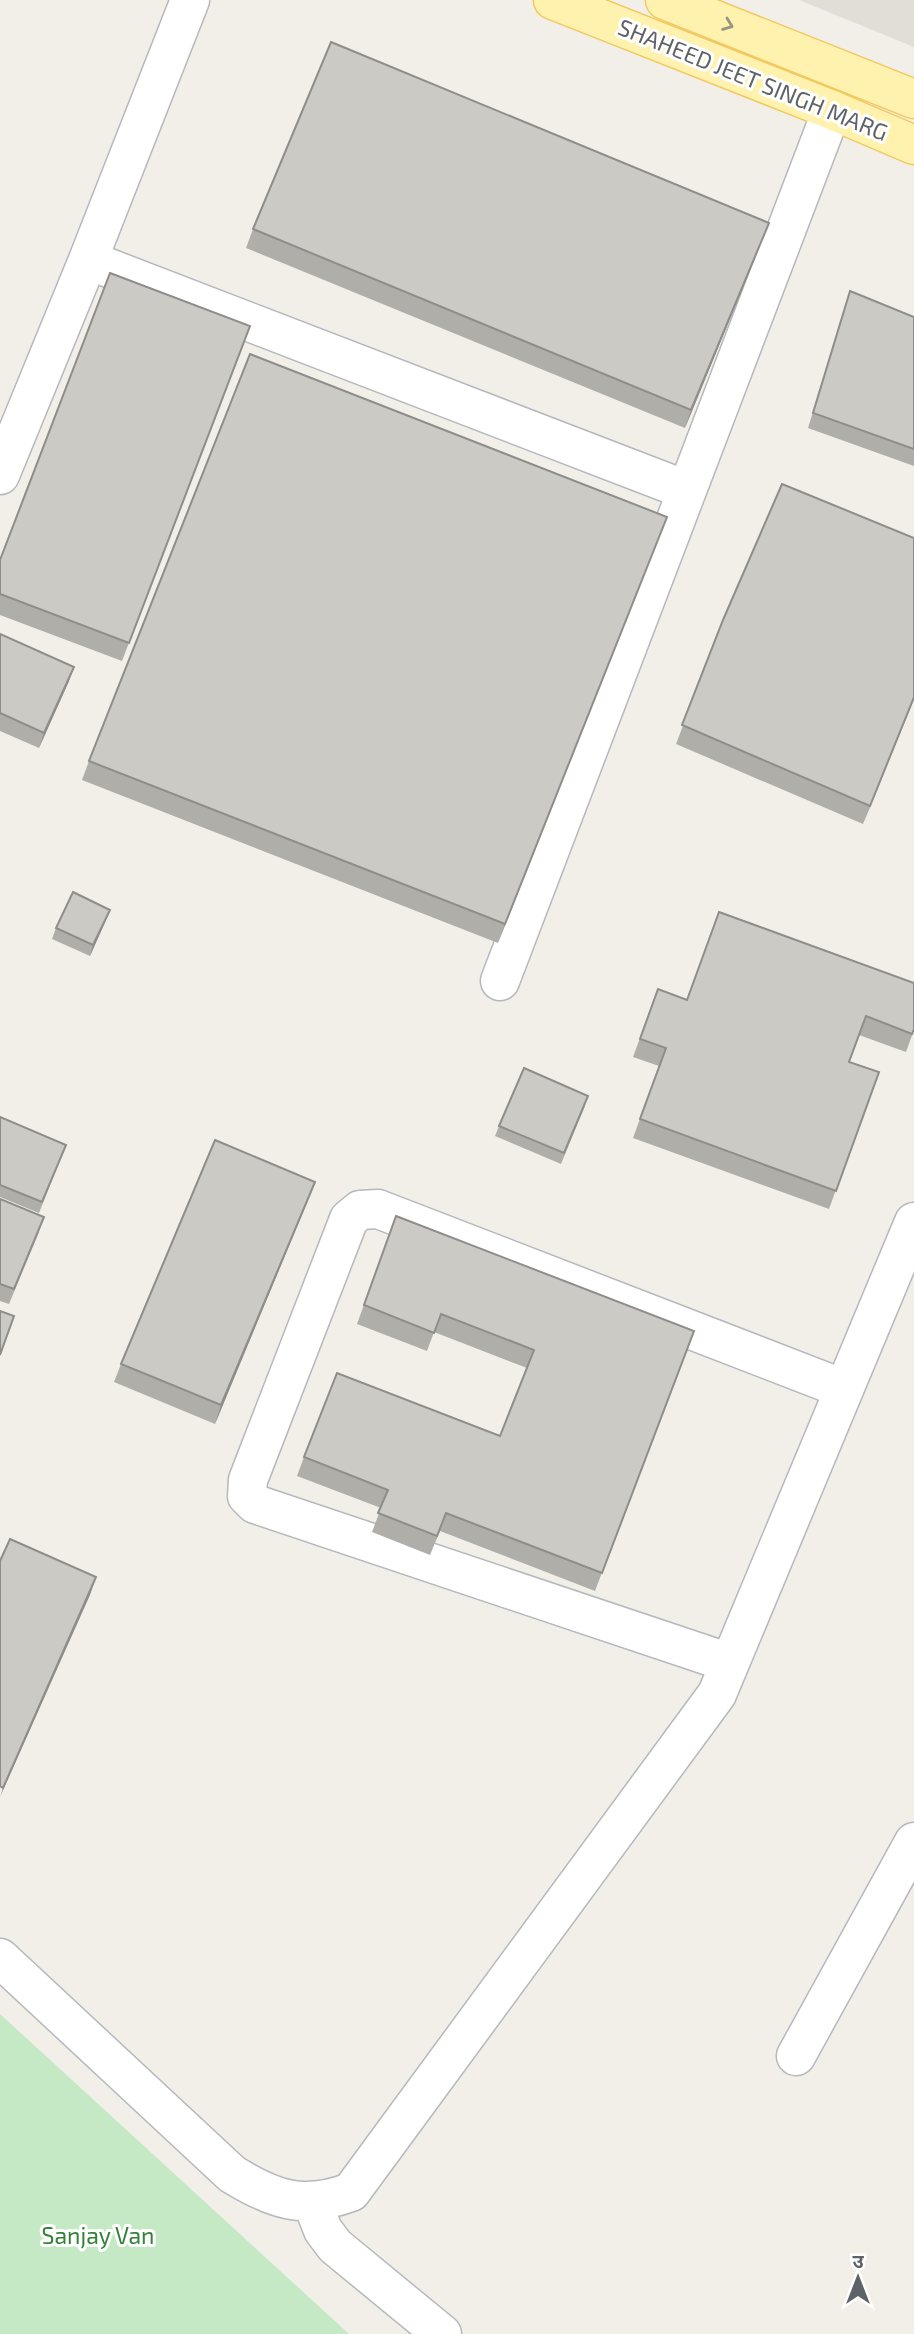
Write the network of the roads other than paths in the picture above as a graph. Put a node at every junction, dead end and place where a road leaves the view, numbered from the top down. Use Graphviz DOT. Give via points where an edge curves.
graph roads {
  1 [pos="190,0"];
  2 [pos="553,0"];
  3 [pos="665,0"];
  4 [pos="914,99"];
  5 [pos="832,110"];
  6 [pos="914,145"];
  7 [pos="88,260"];
  8 [pos="0,475"];
  9 [pos="686,490"];
  10 [pos="500,981"];
  11 [pos="914,1222"];
  12 [pos="844,1390"];
  13 [pos="730,1663"];
  14 [pos="914,1842"];
  15 [pos="0,1958"];
  16 [pos="796,2056"];
  17 [pos="312,2202"];
  18 [pos="442,2334"];
  1 -- 7 [label="street"];
  2 -- 5 [label="main road, SHAHEED JEET SINGH MARG"];
  3 -- 4 [label="main road, SHAHEED JEET SINGH MARG, one-way"];
  5 -- 6 [label="main road, SHAHEED JEET SINGH MARG"];
  5 -- 9 [label="street"];
  7 -- 8 [label="street"];
  7 -- 9 [label="street"];
  9 -- 10 [label="street"];
  11 -- 12 [label="street"];
  12 -- 13 [label="street"];
  12 -- 13 [label="street" via="378,1209 360,1210 349,1219 248,1480 247,1496 255,1504"];
  13 -- 17 [label="street" via="717,1694 351,2192"];
  14 -- 16 [label="street"];
  15 -- 17 [label="street" via="232,2174 282,2199"];
  17 -- 18 [label="street" via="335,2246"];
}
